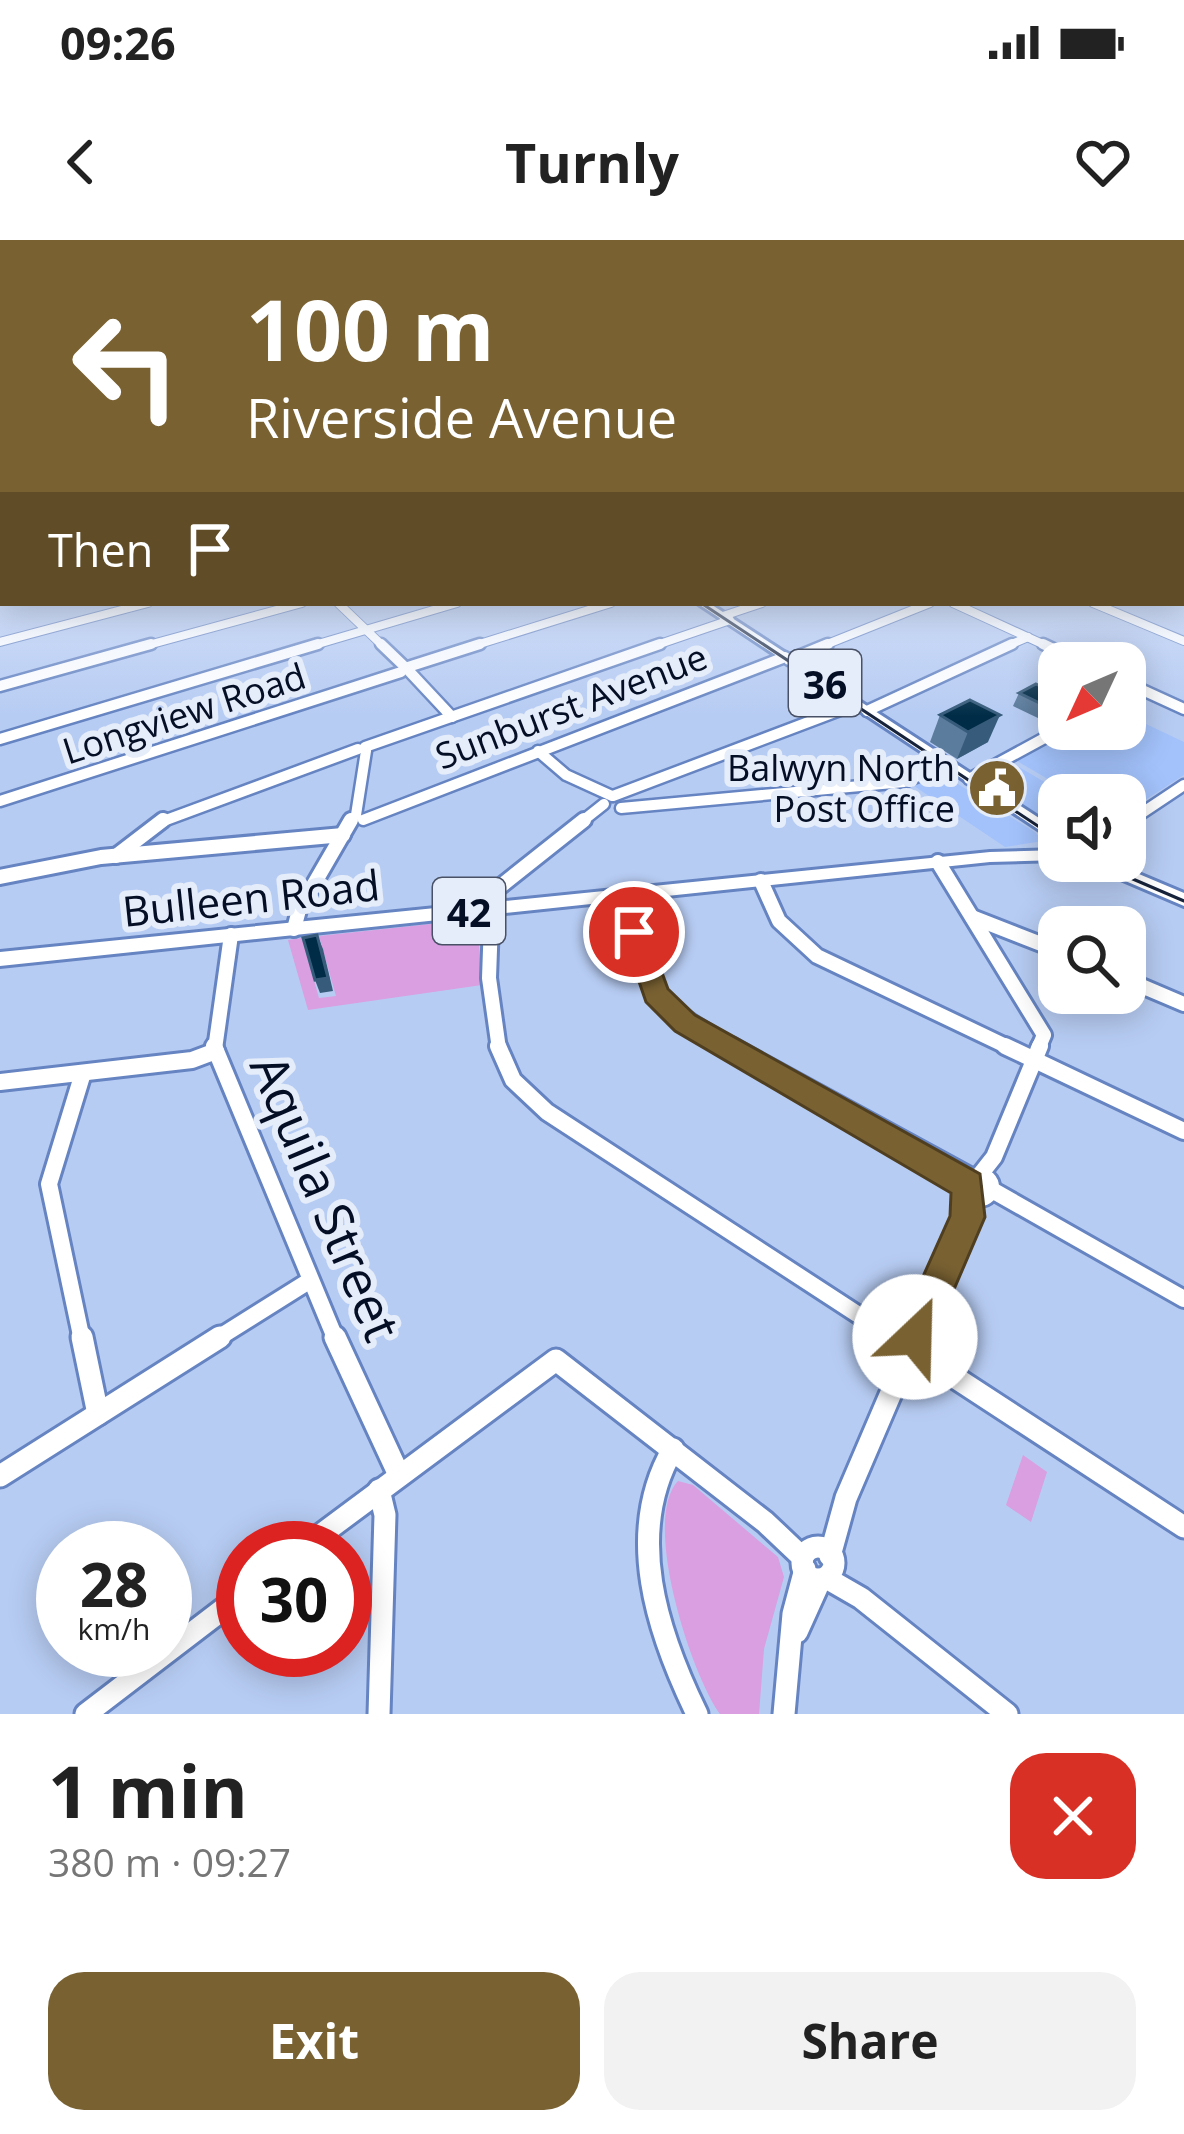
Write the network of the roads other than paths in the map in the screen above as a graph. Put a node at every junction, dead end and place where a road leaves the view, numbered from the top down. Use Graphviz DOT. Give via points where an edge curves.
graph roads {
  1 [pos="137,606"];
  2 [pos="291,606"];
  3 [pos="341,606"];
  4 [pos="447,606"];
  5 [pos="602,606"];
  6 [pos="707,606"];
  7 [pos="755,606"];
  8 [pos="922,606"];
  9 [pos="960,606"];
  10 [pos="1100,606"];
  11 [pos="726,618"];
  12 [pos="365,630"];
  13 [pos="1028,637"];
  14 [pos="1184,641"];
  15 [pos="0,642"];
  16 [pos="1039,642"];
  17 [pos="787,658"];
  18 [pos="405,670"];
  19 [pos="0,686"];
  20 [pos="1146,692"];
  21 [pos="861,708"];
  22 [pos="1184,709"];
  23 [pos="452,717"];
  24 [pos="0,739"];
  25 [pos="1038,741"];
  26 [pos="538,751"];
  27 [pos="363,752"];
  28 [pos="947,764"];
  29 [pos="969,778"];
  30 [pos="1184,785"];
  31 [pos="616,800"];
  32 [pos="0,801"];
  33 [pos="1146,810"];
  34 [pos="358,816"];
  35 [pos="1038,831"];
  36 [pos="343,835"];
  37 [pos="1038,851"];
  38 [pos="116,856"];
  39 [pos="938,862"];
  40 [pos="0,877"];
  41 [pos="761,880"];
  42 [pos="1137,882"];
  43 [pos="626,895"];
  44 [pos="1184,900"];
  45 [pos="489,908"];
  46 [pos="976,923"];
  47 [pos="294,929"];
  48 [pos="231,935"];
  49 [pos="1038,942"];
  50 [pos="0,959"];
  51 [pos="1146,988"];
  52 [pos="1184,1004"];
  53 [pos="216,1052"];
  54 [pos="1035,1060"];
  55 [pos="82,1072"];
  56 [pos="0,1082"];
  57 [pos="1184,1131"];
  58 [pos="980,1187"];
  59 [pos="309,1281"];
  60 [pos="1184,1299"];
  61 [pos="910,1348"];
  62 [pos="98,1414"];
  63 [pos="674,1449"];
  64 [pos="0,1476"];
  65 [pos="395,1478"];
  66 [pos="338,1521"];
  67 [pos="1184,1527"];
  68 [pos="818,1563"];
  69 [pos="216,1615"];
  70 [pos="86,1714"];
  71 [pos="379,1714"];
  72 [pos="697,1714"];
  73 [pos="784,1714"];
  74 [pos="1007,1714"];
  1 -- 15 [label="street"];
  2 -- 19 [label="street"];
  3 -- 12 [label="street"];
  4 -- 12 [label="street"];
  5 -- 18 [label="street, Longview Road"];
  6 -- 11 [label="main road, 36"];
  7 -- 11 [label="street"];
  8 -- 17 [label="street, Sunburst Avenue"];
  9 -- 13 [label="street"];
  10 -- 14 [label="street"];
  11 -- 17 [label="main road, 36"];
  11 -- 23 [label="street"];
  12 -- 18 [label="street"];
  12 -- 24 [label="street"];
  13 -- 16 [label="street"];
  13 -- 21 [label="street"];
  17 -- 21 [label="main road, 36"];
  17 -- 26 [label="street, Sunburst Avenue"];
  18 -- 23 [label="street"];
  18 -- 32 [label="street, Longview Road"];
  20 -- 22 [label="street"];
  21 -- 28 [label="main road, 36"];
  21 -- 31 [label="street"];
  23 -- 27 [label="street"];
  25 -- 29 [label="street"];
  26 -- 31 [label="street"];
  26 -- 34 [label="street, Sunburst Avenue"];
  27 -- 34 [label="street"];
  27 -- 38 [label="street" via="162,820"];
  28 -- 29 [label="main road, 36"];
  28 -- 31 [label="street" via="904,782 647,806"];
  29 -- 35 [label="main road, 36"];
  30 -- 33 [label="street"];
  31 -- 45 [label="street" via="496,889"];
  34 -- 36 [label="street, Sunburst Avenue"];
  36 -- 38 [label="street"];
  36 -- 47 [label="street, Sunburst Avenue"];
  37 -- 39 [label="main road, Bulleen Road / 42"];
  38 -- 40 [label="street"];
  39 -- 41 [label="main road, Bulleen Road / 42"];
  39 -- 46 [label="street"];
  41 -- 43 [label="main road, Bulleen Road / 42"];
  41 -- 54 [label="street" via="778,921 817,956"];
  42 -- 44 [label="main road"];
  43 -- 45 [label="main road, Bulleen Road / 42"];
  43 -- 58 [label="street" via="645,973 675,1015"];
  45 -- 47 [label="main road, Bulleen Road / 42"];
  45 -- 61 [label="street" via="497,1036 519,1088"];
  46 -- 49 [label="street"];
  46 -- 54 [label="street" via="1042,1028"];
  47 -- 48 [label="main road, Bulleen Road / 42"];
  48 -- 50 [label="main road, Bulleen Road / 42"];
  48 -- 53 [label="street, Aquila Street" via="212,1033"];
  51 -- 52 [label="street"];
  53 -- 55 [label="street"];
  53 -- 59 [label="street, Aquila Street"];
  54 -- 57 [label="street"];
  54 -- 58 [label="street"];
  55 -- 56 [label="street"];
  55 -- 62 [label="street" via="49,1184"];
  58 -- 60 [label="street"];
  58 -- 61 [label="street"];
  59 -- 62 [label="street"];
  59 -- 65 [label="street, Aquila Street" via="377,1420"];
  61 -- 67 [label="street"];
  61 -- 68 [label="street"];
  62 -- 64 [label="street"];
  63 -- 65 [label="street" via="556,1360"];
  63 -- 68 [label="street"];
  63 -- 72 [label="street" via="650,1497 650,1538 662,1620"];
  65 -- 66 [label="street"];
  65 -- 71 [label="street, Aquila Street" via="385,1516"];
  68 -- 73 [label="street" via="790,1648"];
  68 -- 74 [label="street"];
  69 -- 70 [label="street"];
}
